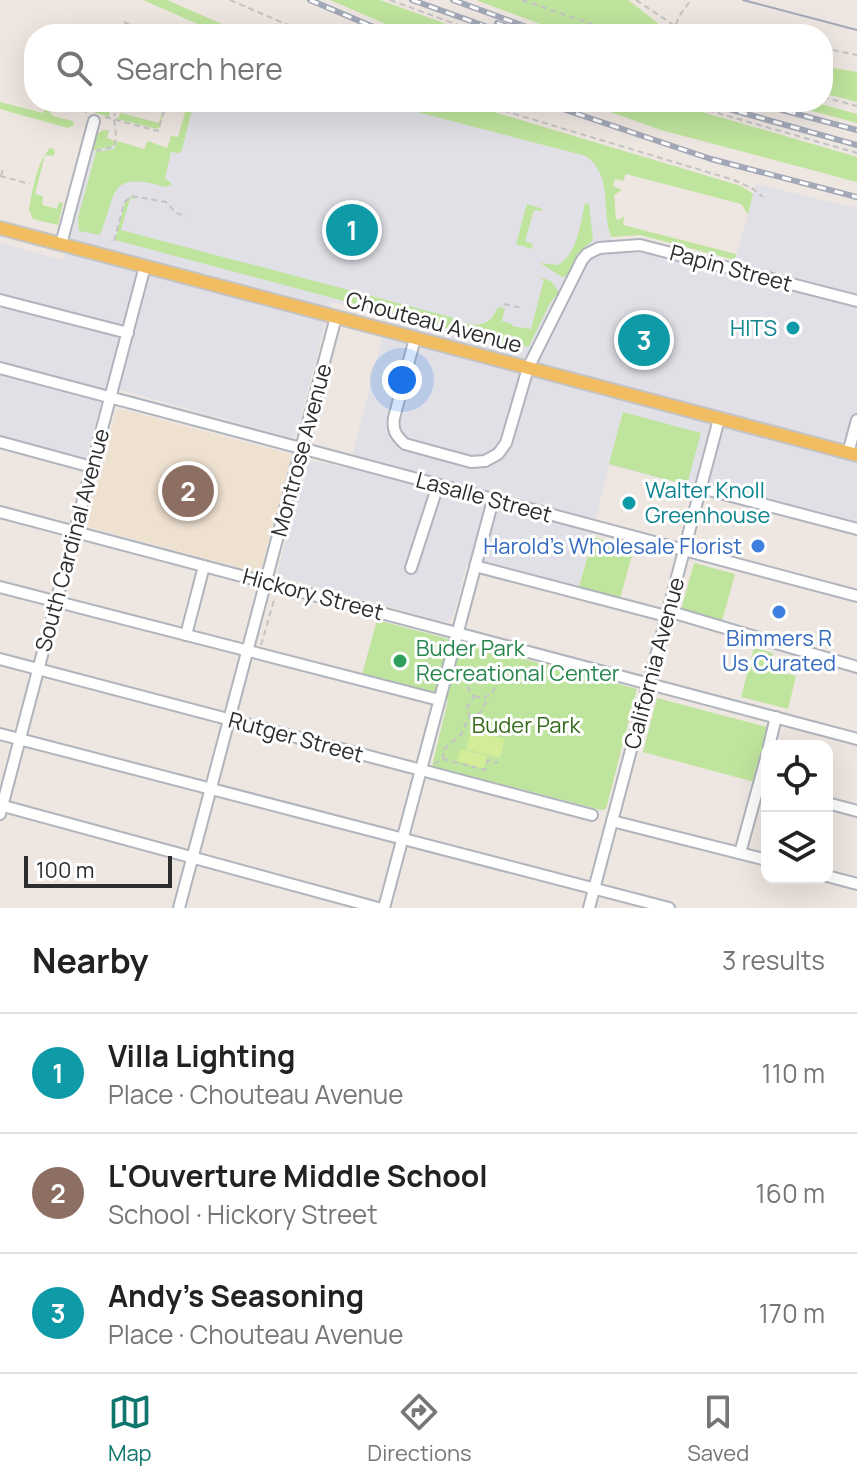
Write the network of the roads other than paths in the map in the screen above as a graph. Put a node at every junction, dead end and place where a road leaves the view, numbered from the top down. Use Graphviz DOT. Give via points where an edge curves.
graph roads {
  1 [pos="94,121"];
  2 [pos="0,228"];
  3 [pos="61,244"];
  4 [pos="145,266"];
  5 [pos="0,300"];
  6 [pos="857,301"];
  7 [pos="336,317"];
  8 [pos="128,333"];
  9 [pos="415,338"];
  10 [pos="0,368"];
  11 [pos="528,368"];
  12 [pos="111,397"];
  13 [pos="719,419"];
  14 [pos="857,420"];
  15 [pos="0,442"];
  16 [pos="302,448"];
  17 [pos="853,454"];
  18 [pos="92,467"];
  19 [pos="438,485"];
  20 [pos="701,488"];
  21 [pos="493,500"];
  22 [pos="0,512"];
  23 [pos="857,529"];
  24 [pos="75,532"];
  25 [pos="684,549"];
  26 [pos="204,566"];
  27 [pos="475,566"];
  28 [pos="411,568"];
  29 [pos="267,582"];
  30 [pos="0,587"];
  31 [pos="857,596"];
  32 [pos="56,602"];
  33 [pos="667,614"];
  34 [pos="457,632"];
  35 [pos="186,635"];
  36 [pos="254,651"];
  37 [pos="0,659"];
  38 [pos="857,667"];
  39 [pos="38,669"];
  40 [pos="649,683"];
  41 [pos="439,700"];
  42 [pos="776,717"];
  43 [pos="229,719"];
  44 [pos="0,734"];
  45 [pos="20,739"];
  46 [pos="857,739"];
  47 [pos="770,740"];
  48 [pos="420,771"];
  49 [pos="212,787"];
  50 [pos="761,792"];
  51 [pos="833,805"];
  52 [pos="1,809"];
  53 [pos="857,811"];
  54 [pos="592,815"];
  55 [pos="612,821"];
  56 [pos="402,840"];
  57 [pos="740,853"];
  58 [pos="192,858"];
  59 [pos="761,858"];
  60 [pos="833,878"];
  61 [pos="857,884"];
  62 [pos="594,889"];
  63 [pos="179,908"];
  64 [pos="381,908"];
  65 [pos="589,908"];
  66 [pos="669,908"];
  1 -- 3 [label="street"];
  2 -- 3 [label="main road, Chouteau Avenue"];
  3 -- 4 [label="main road, Chouteau Avenue"];
  4 -- 7 [label="main road, Chouteau Avenue"];
  4 -- 8 [label="street, South Cardinal Avenue"];
  5 -- 8 [label="street"];
  6 -- 11 [label="street, Papin Street" via="650,247 603,247 582,260"];
  7 -- 9 [label="main road, Chouteau Avenue"];
  7 -- 16 [label="street, Montrose Avenue"];
  8 -- 12 [label="street, South Cardinal Avenue"];
  9 -- 11 [label="main road, Chouteau Avenue"];
  9 -- 11 [label="street" via="393,427 397,437 405,444 471,462 498,454 506,443"];
  10 -- 12 [label="street, Lasalle Street"];
  11 -- 13 [label="main road, Chouteau Avenue"];
  12 -- 16 [label="street, Lasalle Street"];
  12 -- 18 [label="street, South Cardinal Avenue"];
  13 -- 17 [label="main road, Chouteau Avenue"];
  13 -- 20 [label="street, California Avenue"];
  14 -- 17 [label="street"];
  15 -- 18 [label="street"];
  16 -- 19 [label="street, Lasalle Street"];
  16 -- 29 [label="street, Montrose Avenue"];
  18 -- 24 [label="street, South Cardinal Avenue"];
  19 -- 21 [label="street, Lasalle Street"];
  19 -- 28 [label="street"];
  20 -- 23 [label="street"];
  20 -- 25 [label="street, California Avenue"];
  21 -- 25 [label="street, Lasalle Street"];
  21 -- 27 [label="street"];
  22 -- 24 [label="street, Hickory Street"];
  24 -- 26 [label="street, Hickory Street"];
  24 -- 32 [label="street, South Cardinal Avenue"];
  25 -- 31 [label="street, Lasalle Street"];
  25 -- 33 [label="street, California Avenue"];
  26 -- 29 [label="street, Hickory Street"];
  26 -- 35 [label="street"];
  27 -- 33 [label="street"];
  27 -- 34 [label="street"];
  29 -- 34 [label="street, Hickory Street"];
  29 -- 36 [label="street, Montrose Avenue"];
  30 -- 32 [label="street"];
  32 -- 35 [label="street"];
  32 -- 39 [label="street, South Cardinal Avenue"];
  33 -- 38 [label="street"];
  33 -- 40 [label="street, California Avenue"];
  34 -- 40 [label="street, Hickory Street"];
  34 -- 41 [label="street"];
  35 -- 36 [label="street"];
  36 -- 41 [label="street"];
  36 -- 43 [label="street, Montrose Avenue"];
  37 -- 39 [label="street, Rutger Street"];
  39 -- 43 [label="street, Rutger Street"];
  39 -- 45 [label="street, South Cardinal Avenue"];
  40 -- 42 [label="street, Hickory Street"];
  40 -- 55 [label="street, California Avenue"];
  41 -- 48 [label="street"];
  42 -- 46 [label="street, Hickory Street"];
  42 -- 47 [label="street"];
  43 -- 48 [label="street, Rutger Street"];
  43 -- 49 [label="street, Montrose Avenue"];
  44 -- 45 [label="street"];
  45 -- 49 [label="street"];
  45 -- 52 [label="street, South Cardinal Avenue"];
  48 -- 54 [label="street, Rutger Street"];
  48 -- 56 [label="street"];
  49 -- 56 [label="street"];
  49 -- 58 [label="street, Montrose Avenue"];
  50 -- 57 [label="street"];
  51 -- 53 [label="street"];
  52 -- 58 [label="street"];
  55 -- 57 [label="street"];
  55 -- 62 [label="street, California Avenue"];
  56 -- 62 [label="street"];
  56 -- 64 [label="street"];
  57 -- 59 [label="street"];
  58 -- 63 [label="street, Montrose Avenue"];
  58 -- 64 [label="street"];
  60 -- 61 [label="street"];
  62 -- 65 [label="street, California Avenue"];
  62 -- 66 [label="street"];
}
